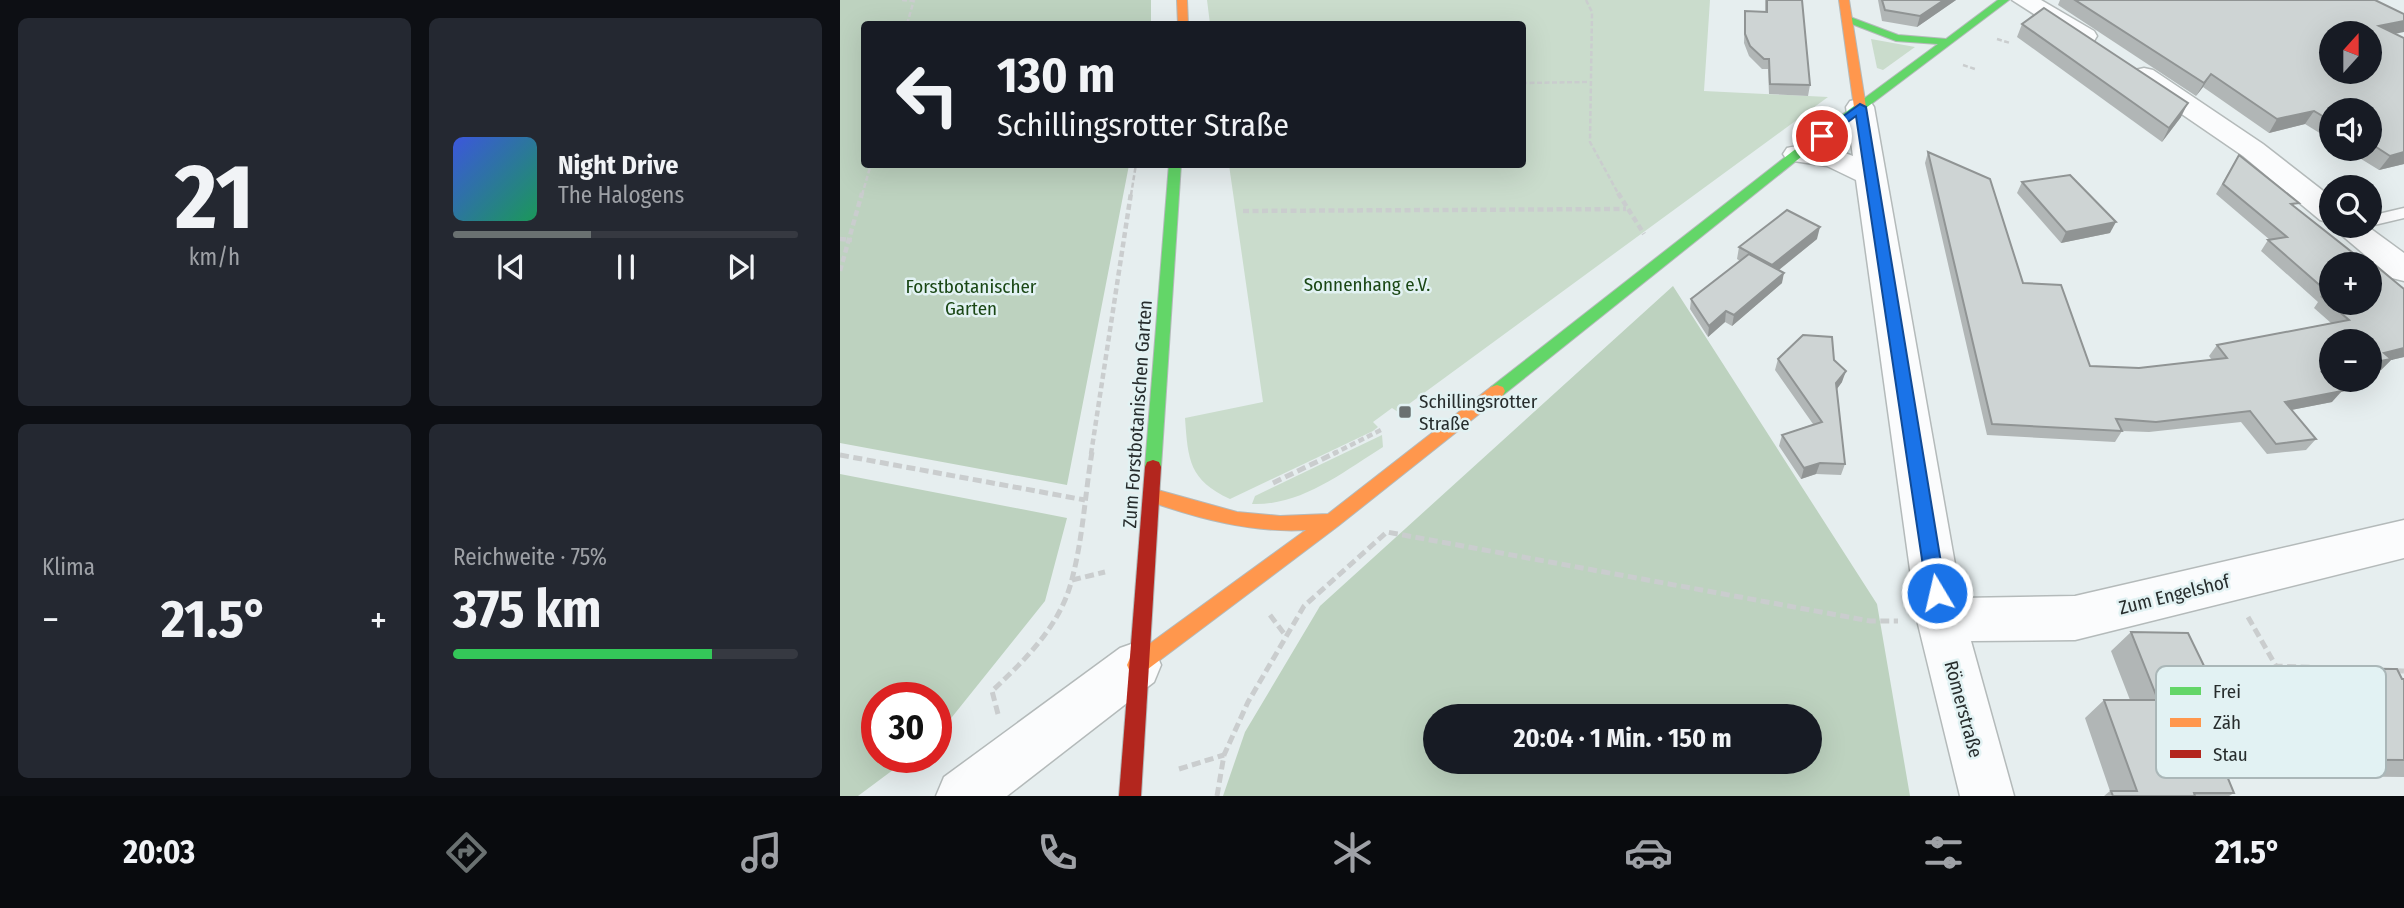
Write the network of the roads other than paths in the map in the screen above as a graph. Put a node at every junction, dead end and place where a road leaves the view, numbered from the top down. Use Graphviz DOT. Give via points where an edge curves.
graph roads {
  1 [pos="1182,0"];
  2 [pos="1844,0"];
  3 [pos="2004,0"];
  4 [pos="2024,0"];
  5 [pos="1847,19"];
  6 [pos="1183,21"];
  7 [pos="1949,42"];
  8 [pos="1860,107"];
  9 [pos="1797,154"];
  10 [pos="1175,168"];
  11 [pos="1871,175"];
  12 [pos="2319,203"];
  13 [pos="2404,213"];
  14 [pos="2382,218"];
  15 [pos="2363,238"];
  16 [pos="2404,270"];
  17 [pos="1154,496"];
  18 [pos="1332,521"];
  19 [pos="2398,547"];
  20 [pos="1941,620"];
  21 [pos="1137,666"];
  22 [pos="963,796"];
  23 [pos="1130,796"];
  24 [pos="1987,796"];
  1 -- 6 [label="street"];
  2 -- 5 [label="street, Römerstraße"];
  3 -- 7 [label="street"];
  4 -- 12 [label="street" via="2053,14 2252,150"];
  5 -- 7 [label="street" via="1887,36"];
  5 -- 8 [label="street, Römerstraße"];
  7 -- 8 [label="street"];
  8 -- 9 [label="street"];
  8 -- 11 [label="street, Römerstraße"];
  9 -- 11 [label="street" via="1833,159"];
  9 -- 18 [label="street"];
  10 -- 17 [label="street, Zum Forstbotanischen Garten"];
  11 -- 20 [label="street, Römerstraße"];
  13 -- 14 [label="lane"];
  15 -- 16 [label="street"];
  17 -- 18 [label="street" via="1226,517 1280,524"];
  17 -- 21 [label="street, Zum Forstbotanischen Garten"];
  18 -- 21 [label="street"];
  19 -- 20 [label="street, Zum Engelshof" via="2075,618"];
  20 -- 24 [label="street, Römerstraße"];
  21 -- 22 [label="street"];
  21 -- 23 [label="street, Zum Forstbotanischen Garten"];
}
